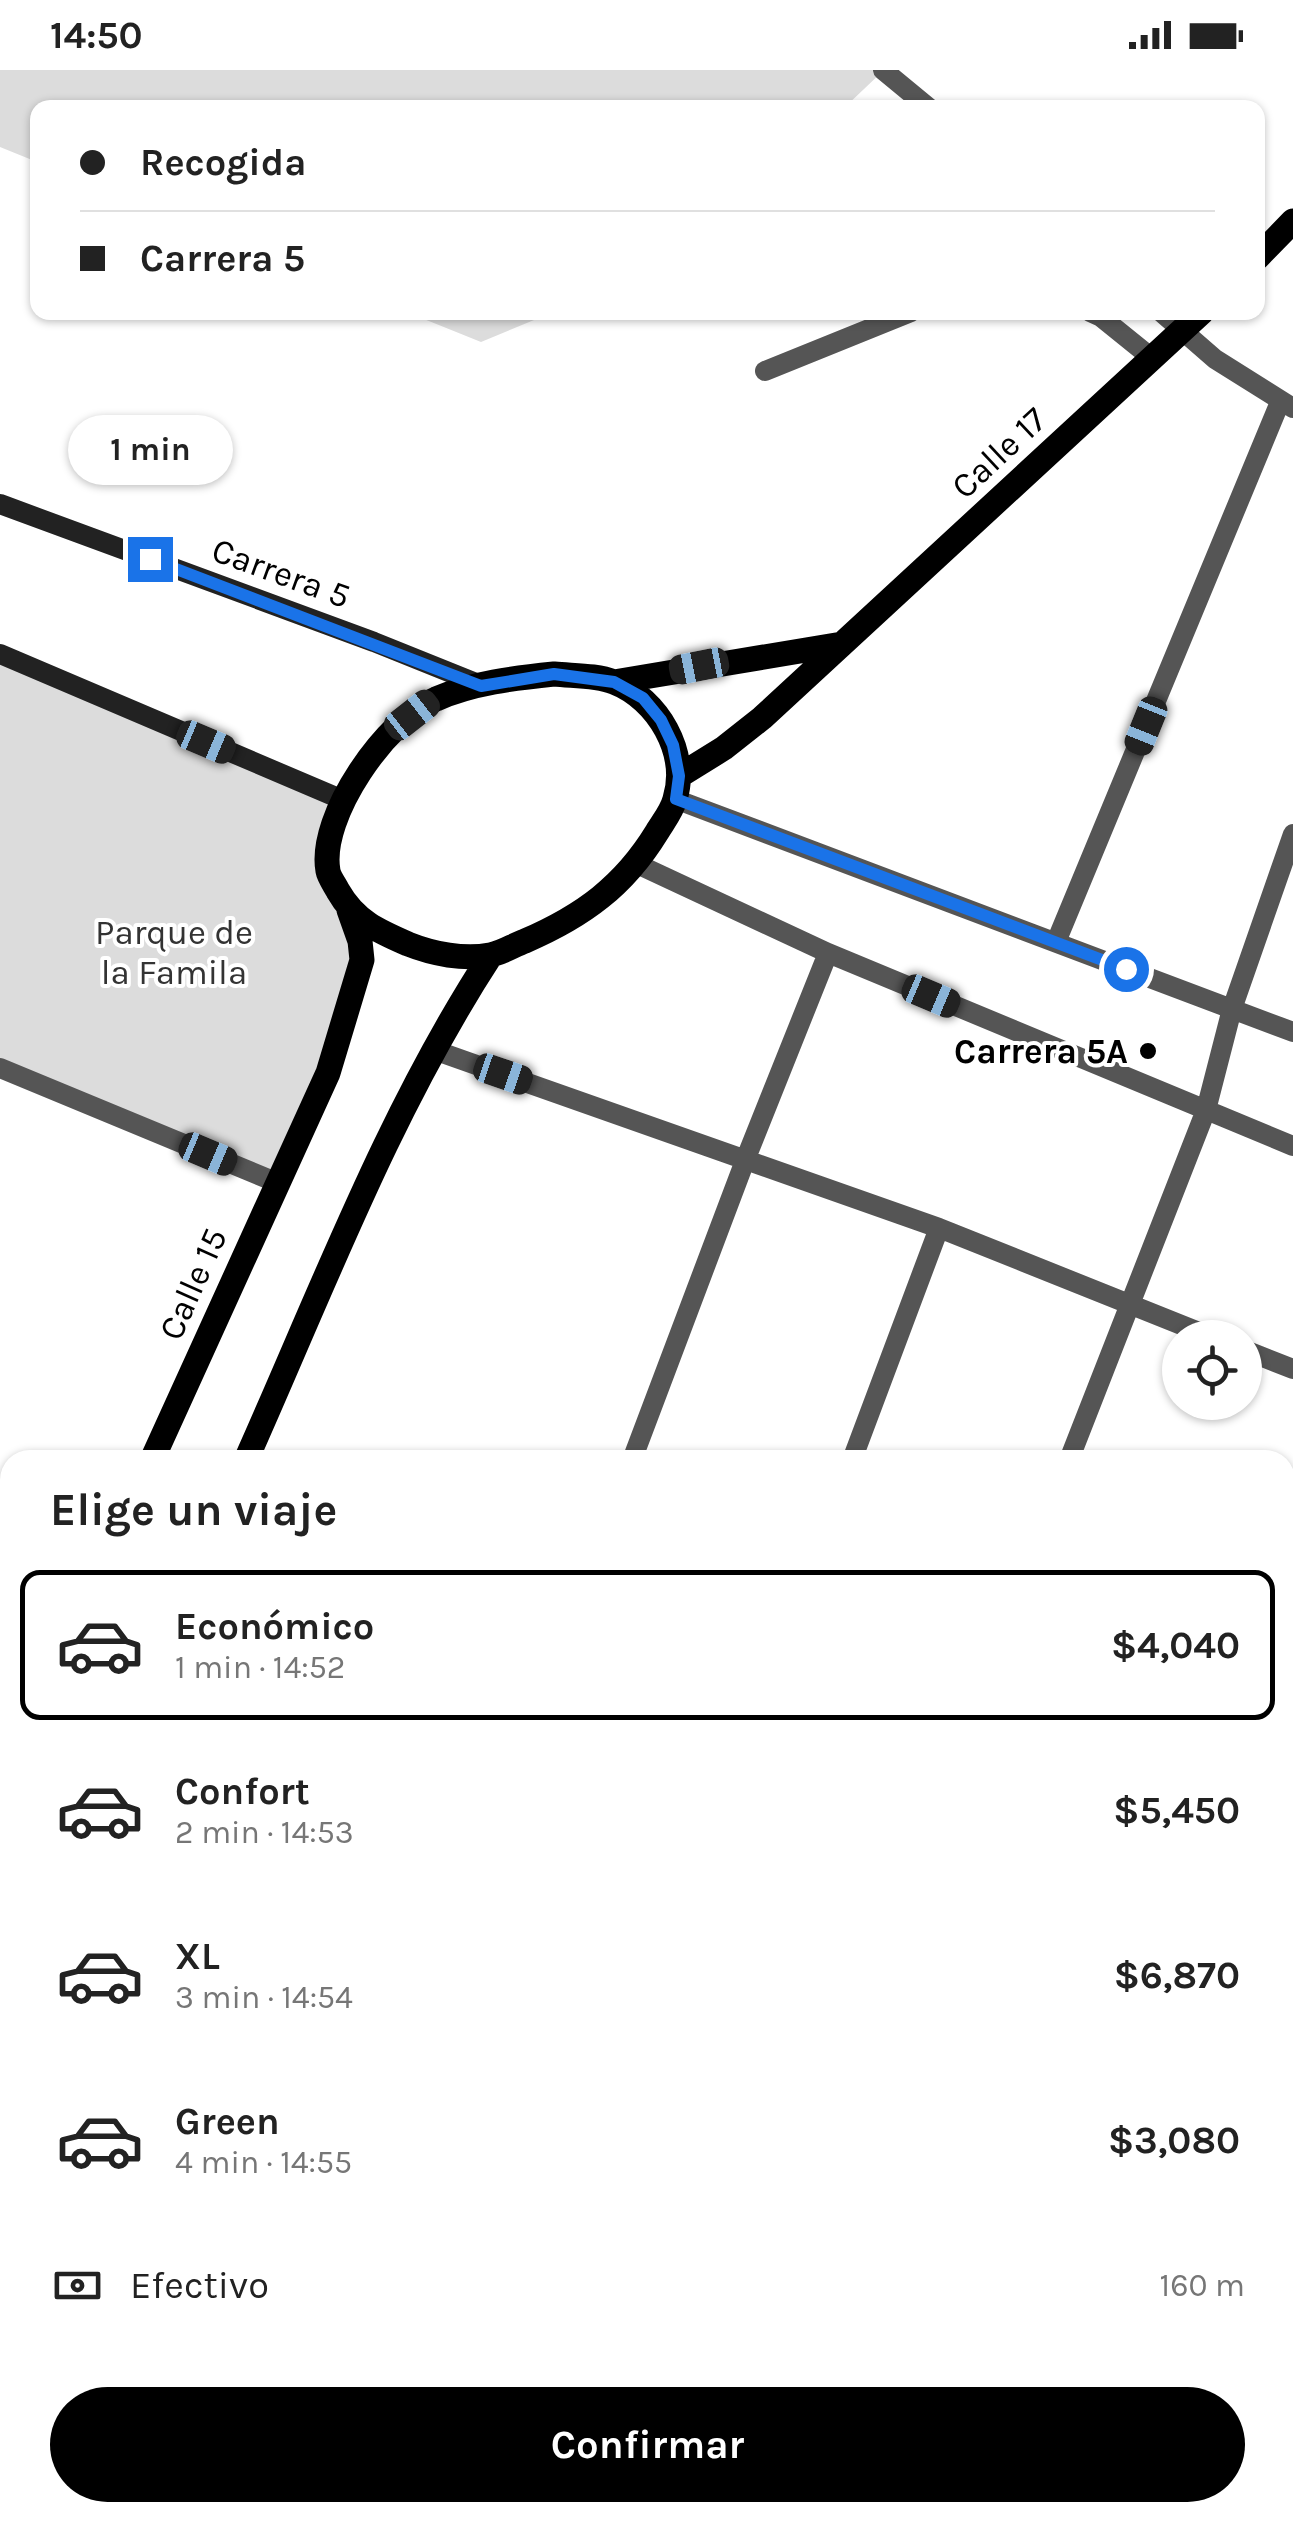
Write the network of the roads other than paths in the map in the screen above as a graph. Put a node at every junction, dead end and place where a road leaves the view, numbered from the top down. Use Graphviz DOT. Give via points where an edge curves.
graph roads {
  1 [pos="883,70"];
  2 [pos="919,100"];
  3 [pos="1293,222"];
  4 [pos="1265,250"];
  5 [pos="891,320"];
  6 [pos="1105,320"];
  7 [pos="1170,320"];
  8 [pos="1194,320"];
  9 [pos="1183,332"];
  10 [pos="1154,358"];
  11 [pos="765,371"];
  12 [pos="1286,405"];
  13 [pos="0,504"];
  14 [pos="842,644"];
  15 [pos="0,654"];
  16 [pos="614,682"];
  17 [pos="481,686"];
  18 [pos="677,788"];
  19 [pos="343,800"];
  20 [pos="1293,834"];
  21 [pos="638,864"];
  22 [pos="349,910"];
  23 [pos="1056,942"];
  24 [pos="828,953"];
  25 [pos="491,955"];
  26 [pos="1232,1009"];
  27 [pos="1293,1032"];
  28 [pos="434,1050"];
  29 [pos="0,1068"];
  30 [pos="1206,1110"];
  31 [pos="1293,1146"];
  32 [pos="746,1158"];
  33 [pos="278,1183"];
  34 [pos="939,1228"];
  35 [pos="1131,1305"];
  36 [pos="1169,1320"];
  37 [pos="1262,1356"];
  38 [pos="1293,1368"];
  39 [pos="157,1450"];
  40 [pos="250,1450"];
  41 [pos="636,1450"];
  42 [pos="856,1450"];
  43 [pos="1073,1450"];
  1 -- 2 [label="street"];
  3 -- 4 [label="main road"];
  5 -- 11 [label="street"];
  6 -- 10 [label="street"];
  7 -- 9 [label="street"];
  8 -- 9 [label="main road, Calle 17"];
  9 -- 10 [label="main road, Calle 17"];
  9 -- 12 [label="street"];
  10 -- 14 [label="main road, Calle 17"];
  12 -- 23 [label="street"];
  13 -- 17 [label="main road, Carrera 5"];
  14 -- 16 [label="main road"];
  14 -- 18 [label="main road, Calle 17"];
  15 -- 19 [label="main road"];
  16 -- 17 [label="main road" via="554,674"];
  16 -- 18 [label="main road" via="643,698 661,720 673,745"];
  17 -- 19 [label="main road" via="433,700 392,731"];
  18 -- 21 [label="main road"];
  18 -- 23 [label="street"];
  19 -- 22 [label="main road" via="328,871"];
  20 -- 26 [label="street"];
  21 -- 24 [label="street"];
  21 -- 25 [label="main road" via="588,908"];
  22 -- 25 [label="main road" via="424,951"];
  22 -- 33 [label="main road, Calle 15" via="362,960 328,1073"];
  23 -- 26 [label="street"];
  24 -- 30 [label="street"];
  24 -- 32 [label="street"];
  25 -- 28 [label="main road"];
  26 -- 27 [label="street"];
  26 -- 30 [label="street"];
  28 -- 32 [label="street"];
  28 -- 40 [label="main road"];
  29 -- 33 [label="street"];
  30 -- 31 [label="street"];
  30 -- 35 [label="street"];
  32 -- 34 [label="street"];
  32 -- 41 [label="street"];
  33 -- 39 [label="main road, Calle 15"];
  34 -- 35 [label="street"];
  34 -- 42 [label="street"];
  35 -- 36 [label="street"];
  35 -- 43 [label="street"];
  37 -- 38 [label="street"];
}
